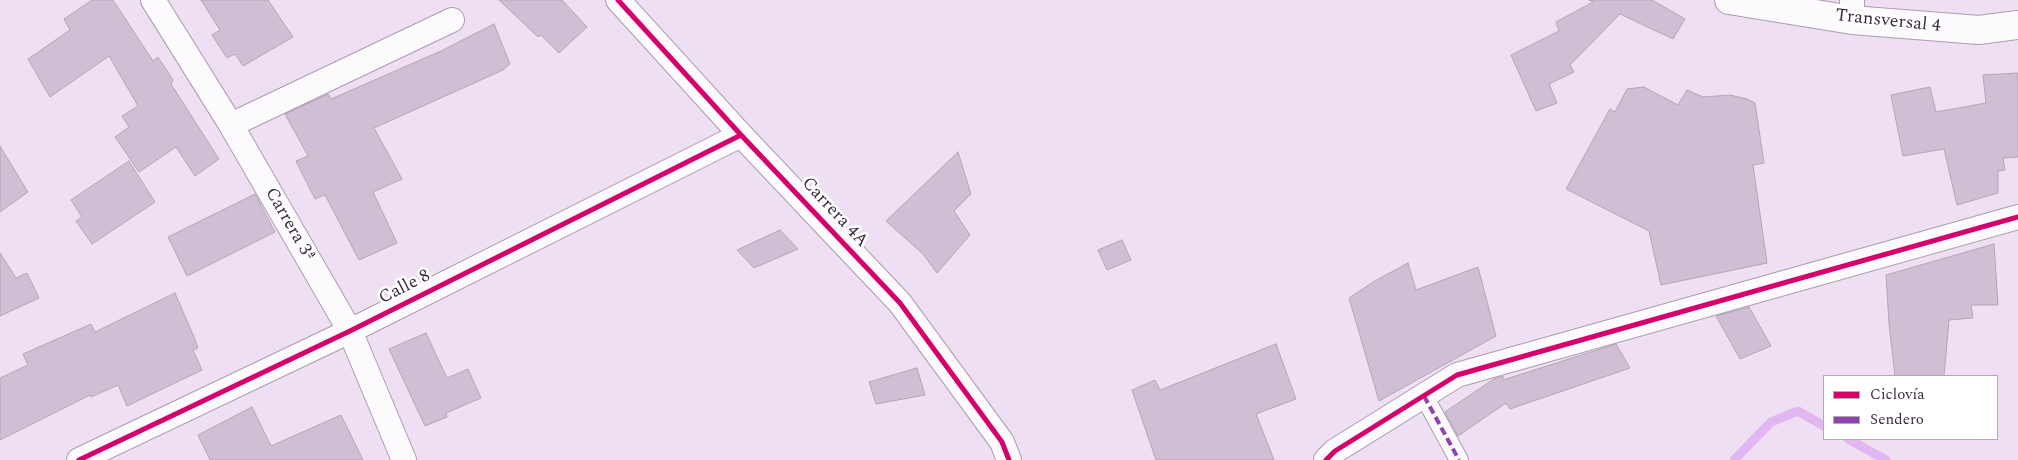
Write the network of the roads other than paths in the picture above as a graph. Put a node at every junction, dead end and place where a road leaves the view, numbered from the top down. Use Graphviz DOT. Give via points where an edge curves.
graph roads {
  1 [pos="153,0"];
  2 [pos="618,0"];
  3 [pos="1729,0"];
  4 [pos="1852,10"];
  5 [pos="452,20"];
  6 [pos="2018,25"];
  7 [pos="231,124"];
  8 [pos="741,135"];
  9 [pos="2018,217"];
  10 [pos="350,331"];
  11 [pos="1424,396"];
  12 [pos="79,460"];
  13 [pos="404,460"];
  14 [pos="1009,460"];
  15 [pos="1326,460"];
  16 [pos="1459,460"];
  1 -- 7 [label="street, Carrera 3ª"];
  2 -- 8 [label="street, Carrera 4A"];
  3 -- 4 [label="street, Transversal 4"];
  4 -- 6 [label="street, Transversal 4" via="1979,30"];
  5 -- 7 [label="street"];
  7 -- 10 [label="street, Carrera 3ª"];
  8 -- 10 [label="street, Calle 8"];
  8 -- 14 [label="street, Carrera 4A" via="900,303 1002,442"];
  9 -- 11 [label="street" via="1457,375"];
  10 -- 12 [label="street, Calle 8"];
  10 -- 13 [label="street, Carrera 3ª"];
  11 -- 15 [label="street" via="1335,450"];
  11 -- 16 [label="street"];
}
